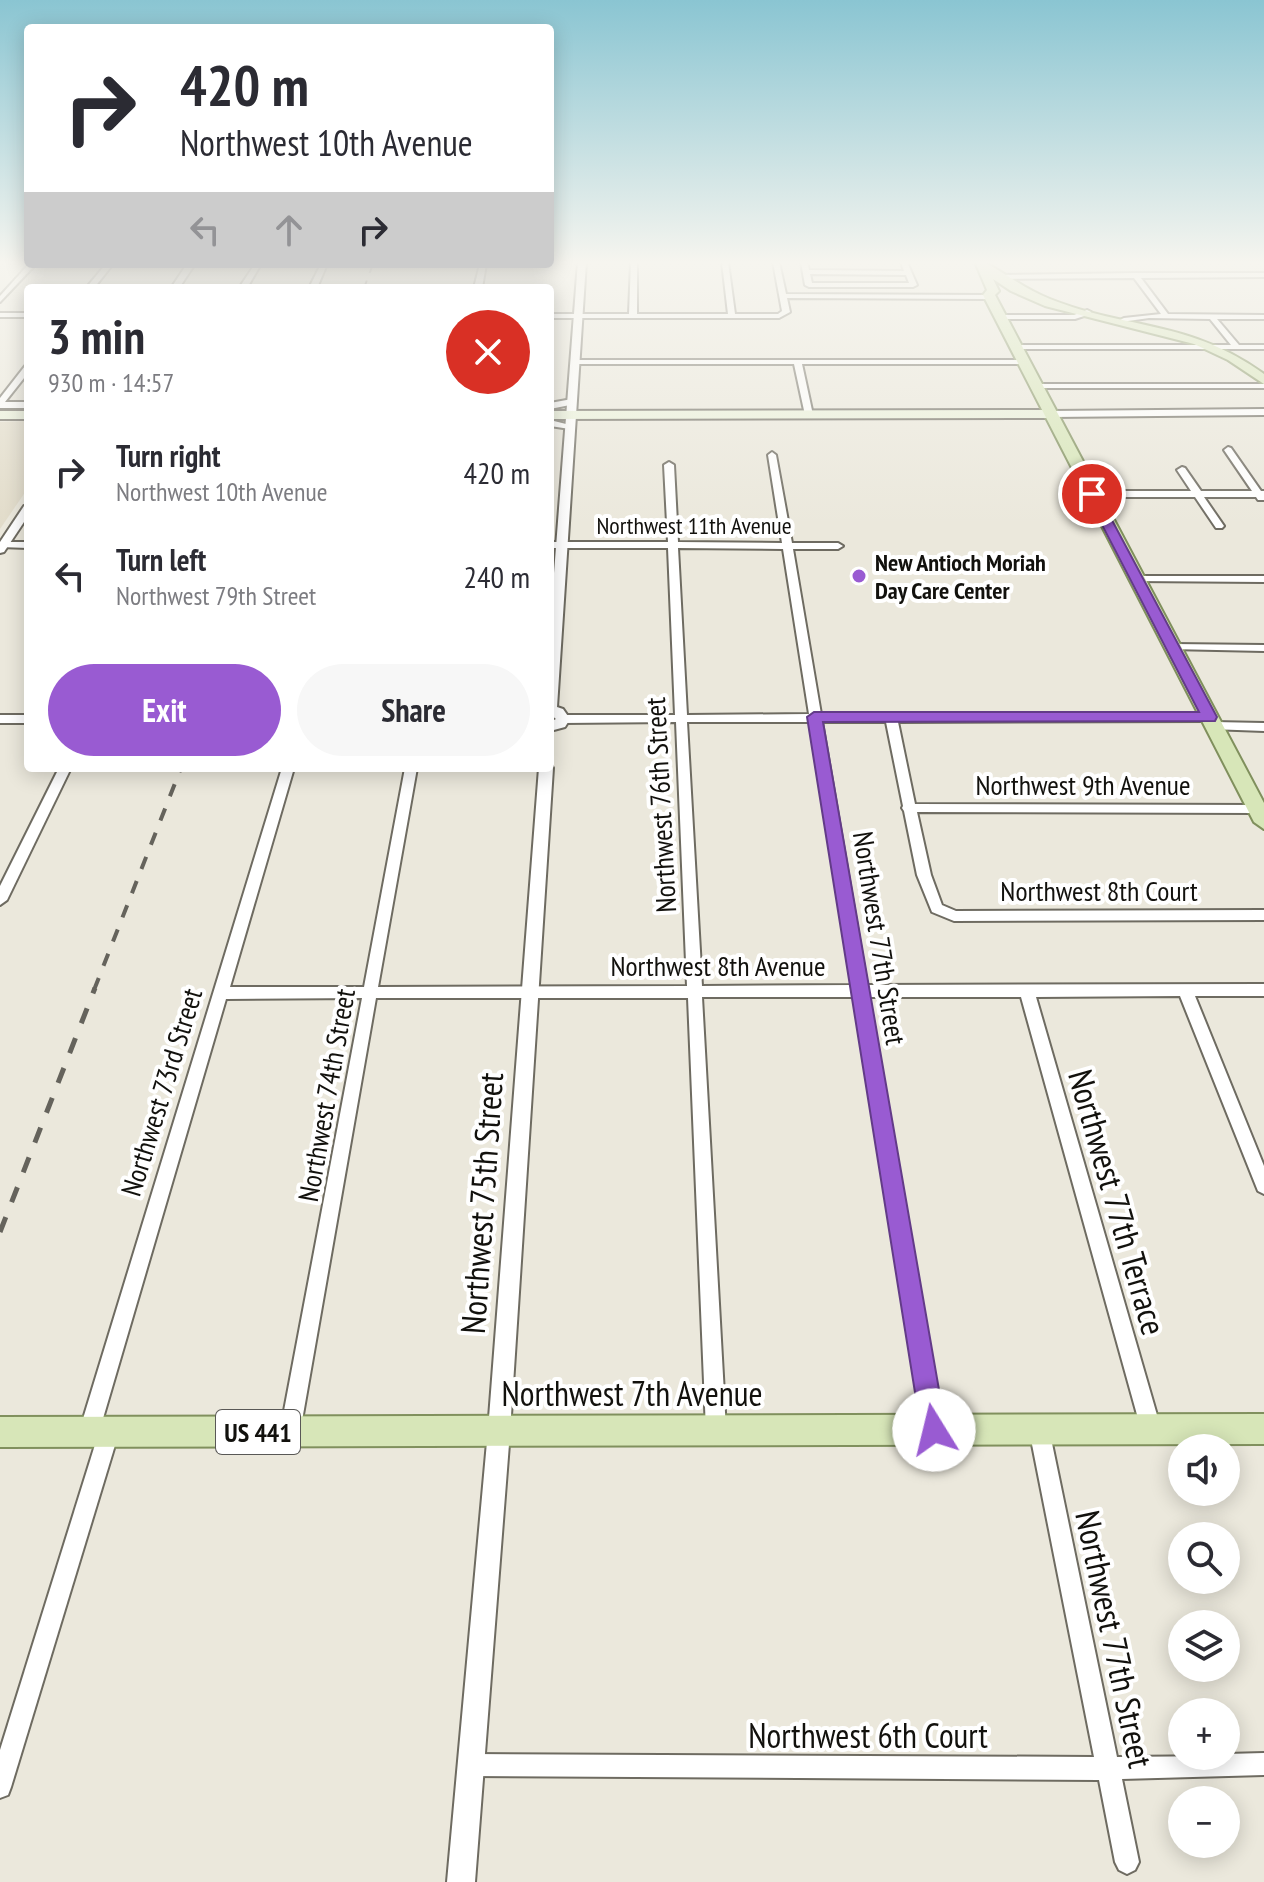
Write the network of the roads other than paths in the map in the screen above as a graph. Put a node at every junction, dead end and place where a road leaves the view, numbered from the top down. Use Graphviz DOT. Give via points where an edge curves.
graph roads {
  1 [pos="575,350"];
  2 [pos="1018,350"];
  3 [pos="1226,350"];
  4 [pos="1247,350"];
  5 [pos="1234,352"];
  6 [pos="574,362"];
  7 [pos="797,362"];
  8 [pos="1024,362"];
  9 [pos="24,373"];
  10 [pos="1264,380"];
  11 [pos="1037,386"];
  12 [pos="1264,386"];
  13 [pos="0,405"];
  14 [pos="24,405"];
  15 [pos="554,408"];
  16 [pos="1264,412"];
  17 [pos="571,414"];
  18 [pos="1051,414"];
  19 [pos="0,415"];
  20 [pos="24,415"];
  21 [pos="554,415"];
  22 [pos="809,415"];
  23 [pos="554,421"];
  24 [pos="1228,450"];
  25 [pos="772,455"];
  26 [pos="669,465"];
  27 [pos="1182,470"];
  28 [pos="1198,493"];
  29 [pos="1092,494"];
  30 [pos="1262,496"];
  31 [pos="24,514"];
  32 [pos="1219,526"];
  33 [pos="24,545"];
  34 [pos="556,545"];
  35 [pos="674,545"];
  36 [pos="786,545"];
  37 [pos="838,546"];
  38 [pos="2,548"];
  39 [pos="1137,579"];
  40 [pos="1264,579"];
  41 [pos="554,600"];
  42 [pos="1173,647"];
  43 [pos="1264,648"];
  44 [pos="554,711"];
  45 [pos="814,717"];
  46 [pos="682,718"];
  47 [pos="891,718"];
  48 [pos="0,719"];
  49 [pos="24,719"];
  50 [pos="563,719"];
  51 [pos="1212,722"];
  52 [pos="554,726"];
  53 [pos="1264,727"];
  54 [pos="63,772"];
  55 [pos="287,772"];
  56 [pos="410,772"];
  57 [pos="546,772"];
  58 [pos="908,808"];
  59 [pos="1260,816"];
  60 [pos="0,900"];
  61 [pos="1264,915"];
  62 [pos="1185,990"];
  63 [pos="1264,990"];
  64 [pos="530,991"];
  65 [pos="695,991"];
  66 [pos="860,991"];
  67 [pos="1027,991"];
  68 [pos="371,992"];
  69 [pos="219,993"];
  70 [pos="1264,1186"];
  71 [pos="1039,1429"];
  72 [pos="1151,1429"];
  73 [pos="1264,1429"];
  74 [pos="716,1430"];
  75 [pos="934,1430"];
  76 [pos="499,1431"];
  77 [pos="0,1432"];
  78 [pos="99,1432"];
  79 [pos="290,1432"];
  80 [pos="1264,1764"];
  81 [pos="471,1765"];
  82 [pos="1110,1766"];
  83 [pos="0,1787"];
  84 [pos="1127,1862"];
  85 [pos="461,1882"];
  1 -- 6 [label="street"];
  2 -- 8 [label="main road"];
  3 -- 5 [label="main road"];
  4 -- 5 [label="street"];
  5 -- 10 [label="main road"];
  6 -- 7 [label="street"];
  6 -- 17 [label="street"];
  7 -- 8 [label="street"];
  7 -- 22 [label="street"];
  8 -- 11 [label="main road"];
  9 -- 13 [label="street"];
  11 -- 12 [label="street"];
  11 -- 18 [label="main road"];
  13 -- 14 [label="street"];
  15 -- 17 [label="street"];
  16 -- 18 [label="street"];
  17 -- 21 [label="main road"];
  17 -- 22 [label="main road"];
  17 -- 23 [label="street"];
  17 -- 34 [label="street"];
  18 -- 22 [label="main road"];
  18 -- 29 [label="main road"];
  19 -- 20 [label="main road"];
  24 -- 30 [label="street"];
  25 -- 36 [label="street, Northwest 77th Street"];
  26 -- 35 [label="street, Northwest 76th Street"];
  27 -- 28 [label="street"];
  28 -- 29 [label="street"];
  28 -- 30 [label="street"];
  28 -- 32 [label="street"];
  29 -- 39 [label="main road"];
  31 -- 38 [label="street"];
  33 -- 38 [label="street"];
  34 -- 35 [label="street, Northwest 11th Avenue"];
  34 -- 41 [label="street"];
  35 -- 36 [label="street, Northwest 11th Avenue"];
  35 -- 46 [label="street, Northwest 76th Street"];
  36 -- 37 [label="street, Northwest 11th Avenue"];
  36 -- 45 [label="street, Northwest 77th Street"];
  39 -- 40 [label="street"];
  39 -- 42 [label="main road"];
  42 -- 43 [label="street"];
  42 -- 51 [label="main road"];
  44 -- 50 [label="street"];
  45 -- 46 [label="street"];
  45 -- 47 [label="street"];
  45 -- 66 [label="street, Northwest 77th Street"];
  46 -- 50 [label="street"];
  46 -- 65 [label="street, Northwest 76th Street"];
  47 -- 51 [label="street"];
  47 -- 58 [label="street"];
  48 -- 49 [label="street"];
  50 -- 52 [label="street"];
  51 -- 53 [label="street"];
  51 -- 59 [label="main road"];
  54 -- 60 [label="street"];
  55 -- 69 [label="street, Northwest 73rd Street"];
  56 -- 68 [label="street, Northwest 74th Street"];
  57 -- 64 [label="street, Northwest 75th Street"];
  58 -- 59 [label="street, Northwest 9th Avenue"];
  58 -- 61 [label="street, Northwest 8th Court" via="937,908 954,916"];
  62 -- 63 [label="street, Northwest 8th Avenue"];
  62 -- 67 [label="street, Northwest 8th Avenue"];
  62 -- 70 [label="street"];
  64 -- 65 [label="street, Northwest 8th Avenue"];
  64 -- 68 [label="street, Northwest 8th Avenue"];
  64 -- 76 [label="street, Northwest 75th Street"];
  65 -- 66 [label="street, Northwest 8th Avenue"];
  65 -- 74 [label="street, Northwest 76th Street"];
  66 -- 67 [label="street, Northwest 8th Avenue"];
  66 -- 75 [label="street, Northwest 77th Street"];
  67 -- 72 [label="street, Northwest 77th Terrace"];
  68 -- 69 [label="street, Northwest 8th Avenue"];
  68 -- 79 [label="street, Northwest 74th Street"];
  69 -- 78 [label="street, Northwest 73rd Street"];
  71 -- 72 [label="main road, Northwest 7th Avenue / US 441"];
  71 -- 75 [label="main road, Northwest 7th Avenue / US 441"];
  71 -- 82 [label="street, Northwest 77th Street"];
  72 -- 73 [label="main road, Northwest 7th Avenue / US 441"];
  74 -- 75 [label="main road, Northwest 7th Avenue / US 441"];
  74 -- 76 [label="main road, Northwest 7th Avenue / US 441"];
  76 -- 79 [label="main road, Northwest 7th Avenue / US 441"];
  76 -- 81 [label="street, Northwest 75th Street"];
  77 -- 78 [label="main road, Northwest 7th Avenue / US 441"];
  78 -- 79 [label="main road, Northwest 7th Avenue / US 441"];
  78 -- 83 [label="street, Northwest 73rd Street"];
  80 -- 82 [label="street, Northwest 6th Court"];
  81 -- 82 [label="street, Northwest 6th Court"];
  81 -- 85 [label="street, Northwest 75th Street"];
  82 -- 84 [label="street, Northwest 77th Street"];
}
